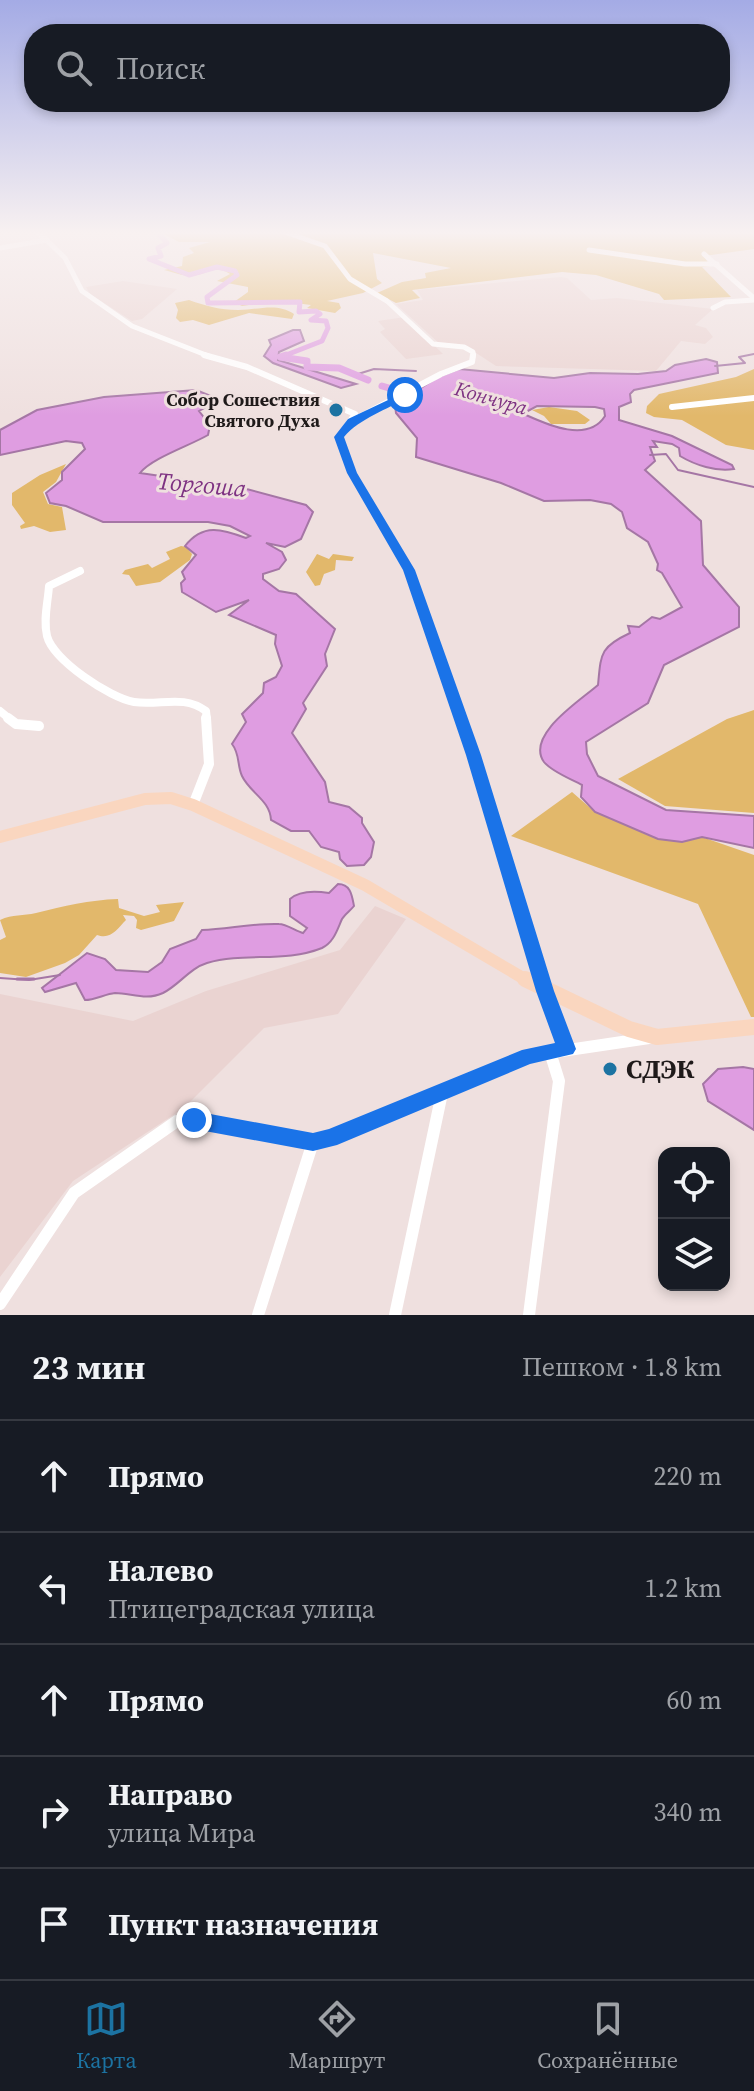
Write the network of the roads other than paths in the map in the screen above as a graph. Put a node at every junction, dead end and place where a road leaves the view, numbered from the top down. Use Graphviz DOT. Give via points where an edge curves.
graph roads {
  1 [pos="84,292"];
  2 [pos="372,292"];
  3 [pos="754,299"];
  4 [pos="713,308"];
  5 [pos="754,398"];
  6 [pos="672,407"];
  7 [pos="352,417"];
  8 [pos="80,571"];
  9 [pos="0,711"];
  10 [pos="39,726"];
  11 [pos="193,805"];
  12 [pos="0,837"];
  13 [pos="545,991"];
  14 [pos="754,1027"];
  15 [pos="657,1037"];
  16 [pos="566,1049"];
  17 [pos="550,1052"];
  18 [pos="442,1093"];
  19 [pos="313,1142"];
  20 [pos="0,1304"];
  21 [pos="258,1315"];
  22 [pos="395,1315"];
  23 [pos="529,1315"];
  1 -- 7 [label="street" via="130,324 191,351 247,367"];
  2 -- 7 [label="street" via="433,344 473,352 472,362 447,368 376,412"];
  3 -- 4 [label="street"];
  5 -- 6 [label="street"];
  7 -- 13 [label="street" via="339,437 352,473 409,570 474,755"];
  8 -- 11 [label="street" via="49,586 47,639 62,659 119,697 131,702 184,701 206,711 209,764"];
  9 -- 10 [label="street" via="16,724"];
  11 -- 12 [label="main road" via="171,798 145,799"];
  11 -- 13 [label="main road" via="365,885"];
  13 -- 15 [label="main road"];
  13 -- 16 [label="street"];
  14 -- 15 [label="main road"];
  15 -- 16 [label="street"];
  16 -- 17 [label="street"];
  17 -- 18 [label="street" via="528,1056"];
  17 -- 23 [label="street" via="559,1081"];
  18 -- 19 [label="street"];
  18 -- 22 [label="street"];
  19 -- 20 [label="street" via="177,1121 74,1193"];
  19 -- 21 [label="street"];
}
